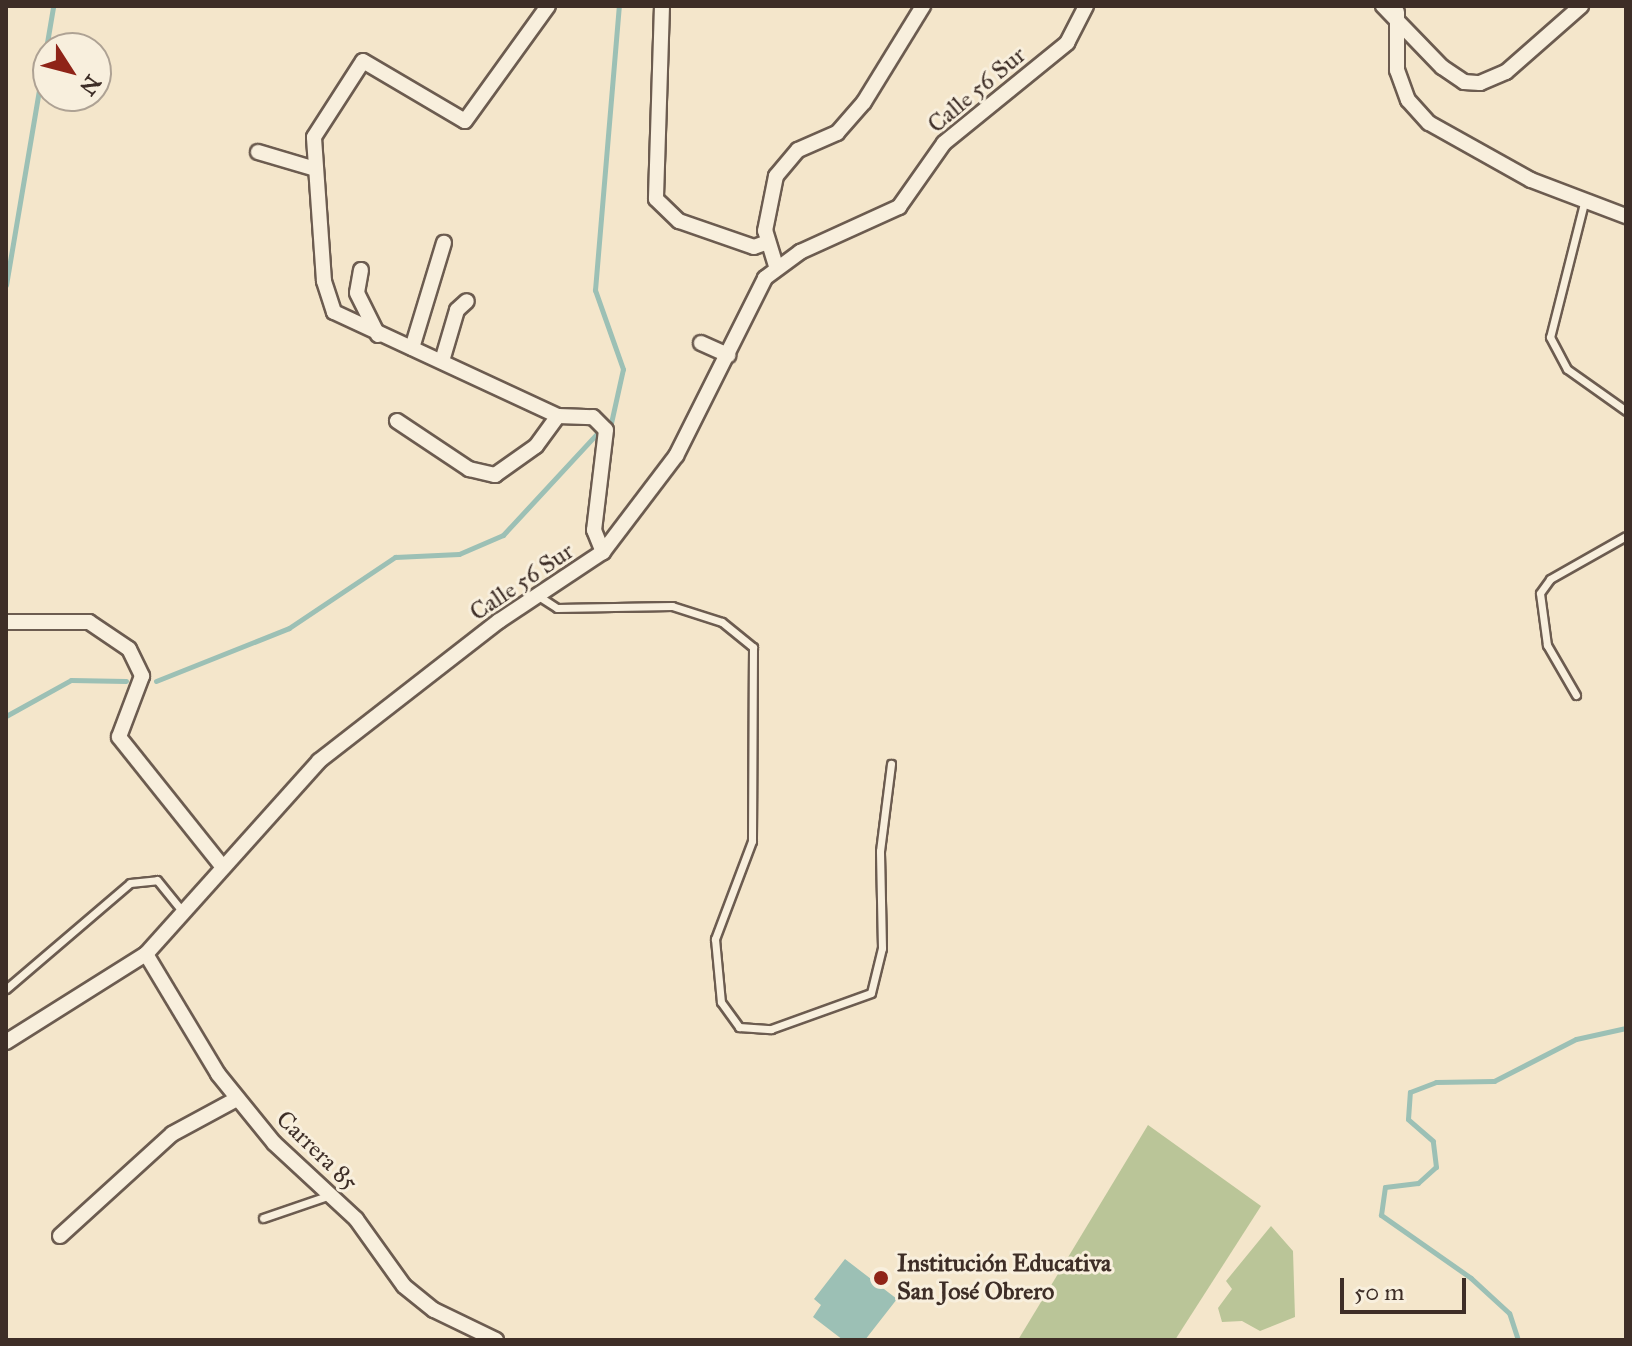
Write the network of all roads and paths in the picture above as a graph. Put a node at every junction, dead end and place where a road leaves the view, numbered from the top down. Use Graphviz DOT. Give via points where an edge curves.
graph roads {
  1 [pos="548,6"];
  2 [pos="662,6"];
  3 [pos="923,6"];
  4 [pos="1086,6"];
  5 [pos="1581,6"];
  6 [pos="1390,9"];
  7 [pos="258,152"];
  8 [pos="312,168"];
  9 [pos="1584,203"];
  10 [pos="1626,216"];
  11 [pos="768,242"];
  12 [pos="444,243"];
  13 [pos="776,266"];
  14 [pos="361,270"];
  15 [pos="467,301"];
  16 [pos="378,335"];
  17 [pos="701,343"];
  18 [pos="412,348"];
  19 [pos="728,355"];
  20 [pos="442,361"];
  21 [pos="1626,411"];
  22 [pos="558,416"];
  23 [pos="397,421"];
  24 [pos="1626,536"];
  25 [pos="603,552"];
  26 [pos="540,597"];
  27 [pos="6,622"];
  28 [pos="1576,695"];
  29 [pos="891,764"];
  30 [pos="276,781"];
  31 [pos="288,792"];
  32 [pos="221,865"];
  33 [pos="181,910"];
  34 [pos="146,954"];
  35 [pos="6,989"];
  36 [pos="6,1042"];
  37 [pos="235,1100"];
  38 [pos="330,1195"];
  39 [pos="263,1218"];
  40 [pos="60,1236"];
  41 [pos="491,1339"];
  1 -- 8 [label="street" via="476,111 459,123 363,61 319,126"];
  2 -- 11 [label="street" via="656,199 679,221 754,247"];
  3 -- 11 [label="street" via="864,102 837,133 798,150 776,176 767,200"];
  4 -- 13 [label="street, Calle 56 Sur" via="1067,43 944,143 899,207"];
  5 -- 6 [label="street" via="1506,72 1480,83 1464,82 1442,67"];
  6 -- 9 [label="street" via="1397,70 1418,112 1454,141"];
  7 -- 8 [label="street"];
  8 -- 16 [label="street" via="328,303 341,319"];
  9 -- 10 [label="street"];
  9 -- 21 [label="lane" via="1550,337 1567,369"];
  11 -- 13 [label="street"];
  12 -- 18 [label="street"];
  13 -- 19 [label="street, Calle 56 Sur"];
  14 -- 16 [label="street" via="357,293"];
  15 -- 20 [label="street" via="457,310"];
  16 -- 18 [label="street"];
  17 -- 19 [label="street"];
  18 -- 20 [label="street"];
  19 -- 25 [label="street, Calle 56 Sur" via="676,456"];
  20 -- 22 [label="street"];
  22 -- 23 [label="street" via="536,446 495,475 469,469"];
  22 -- 25 [label="street" via="593,417 606,430 594,530"];
  24 -- 28 [label="lane" via="1550,579 1540,593 1547,645"];
  25 -- 26 [label="street, Calle 56 Sur"];
  26 -- 29 [label="lane" via="557,608 630,602 682,609 722,622 753,647 752,841 715,939 721,1002 739,1027 771,1029 871,993 882,948 880,851"];
  26 -- 31 [label="street, Calle 56 Sur" via="395,701"];
  27 -- 32 [label="street" via="89,622 129,649 142,676 119,737"];
  30 -- 31 [label="street"];
  31 -- 32 [label="street, Calle 56 Sur"];
  32 -- 33 [label="street, Calle 56 Sur"];
  33 -- 34 [label="street, Calle 56 Sur"];
  33 -- 35 [label="lane" via="157,880 130,883"];
  34 -- 36 [label="street, Calle 56 Sur"];
  34 -- 37 [label="street, Carrera 85"];
  37 -- 38 [label="street, Carrera 85"];
  37 -- 40 [label="street" via="172,1134"];
  38 -- 39 [label="lane"];
  38 -- 41 [label="street, Carrera 85" via="404,1286"];
}
